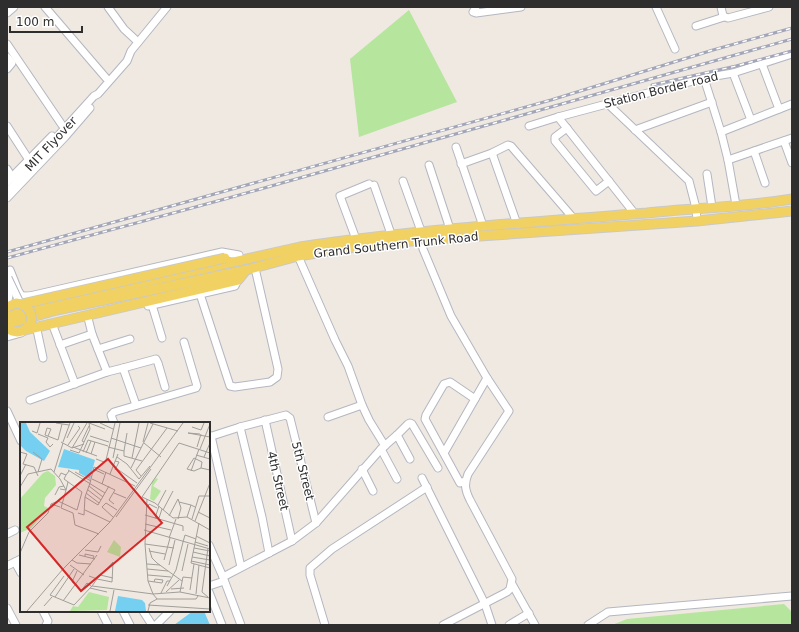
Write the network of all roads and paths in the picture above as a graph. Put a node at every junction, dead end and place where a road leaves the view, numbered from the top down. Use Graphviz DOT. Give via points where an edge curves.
graph roads {
  1 [pos="14,7"];
  2 [pos="45,7"];
  3 [pos="108,7"];
  4 [pos="167,7"];
  5 [pos="476,7"];
  6 [pos="521,7"];
  7 [pos="656,7"];
  8 [pos="721,7"];
  9 [pos="769,7"];
  10 [pos="7,13"];
  11 [pos="724,17"];
  12 [pos="696,26"];
  13 [pos="138,42"];
  14 [pos="7,44"];
  15 [pos="675,49"];
  16 [pos="131,51"];
  17 [pos="792,54"];
  18 [pos="7,57"];
  19 [pos="762,64"];
  20 [pos="7,69"];
  21 [pos="733,73"];
  22 [pos="106,78"];
  23 [pos="704,78"];
  24 [pos="95,95"];
  25 [pos="712,102"];
  26 [pos="608,104"];
  27 [pos="792,104"];
  28 [pos="779,109"];
  29 [pos="558,117"];
  30 [pos="751,120"];
  31 [pos="62,125"];
  32 [pos="7,126"];
  33 [pos="529,126"];
  34 [pos="567,128"];
  35 [pos="635,130"];
  36 [pos="722,132"];
  37 [pos="792,138"];
  38 [pos="784,140"];
  39 [pos="456,148"];
  40 [pos="754,151"];
  41 [pos="492,153"];
  42 [pos="29,160"];
  43 [pos="728,160"];
  44 [pos="461,164"];
  45 [pos="792,164"];
  46 [pos="429,165"];
  47 [pos="7,169"];
  48 [pos="707,174"];
  49 [pos="10,180"];
  50 [pos="403,181"];
  51 [pos="609,181"];
  52 [pos="765,184"];
  53 [pos="7,192"];
  54 [pos="7,198"];
  55 [pos="792,199"];
  56 [pos="736,205"];
  57 [pos="712,207"];
  58 [pos="696,208"];
  59 [pos="792,211"];
  60 [pos="635,214"];
  61 [pos="574,219"];
  62 [pos="697,221"];
  63 [pos="517,224"];
  64 [pos="483,226"];
  65 [pos="450,229"];
  66 [pos="391,234"];
  67 [pos="421,235"];
  68 [pos="356,239"];
  69 [pos="298,256"];
  70 [pos="243,257"];
  71 [pos="250,269"];
  72 [pos="9,275"];
  73 [pos="236,281"];
  74 [pos="79,284"];
  75 [pos="200,294"];
  76 [pos="82,296"];
  77 [pos="7,298"];
  78 [pos="21,301"];
  79 [pos="7,304"];
  80 [pos="152,305"];
  81 [pos="7,307"];
  82 [pos="7,315"];
  83 [pos="88,318"];
  84 [pos="7,324"];
  85 [pos="53,326"];
  86 [pos="25,330"];
  87 [pos="37,330"];
  88 [pos="10,331"];
  89 [pos="92,334"];
  90 [pos="7,337"];
  91 [pos="162,338"];
  92 [pos="130,339"];
  93 [pos="184,342"];
  94 [pos="60,345"];
  95 [pos="98,349"];
  96 [pos="43,358"];
  97 [pos="123,368"];
  98 [pos="107,372"];
  99 [pos="487,378"];
  100 [pos="75,384"];
  101 [pos="165,387"];
  102 [pos="475,399"];
  103 [pos="30,400"];
  104 [pos="136,405"];
  105 [pos="362,405"];
  106 [pos="7,411"];
  107 [pos="328,417"];
  108 [pos="265,420"];
  109 [pos="114,422"];
  110 [pos="240,427"];
  111 [pos="396,435"];
  112 [pos="210,436"];
  113 [pos="20,439"];
  114 [pos="383,447"];
  115 [pos="444,453"];
  116 [pos="410,458"];
  117 [pos="438,468"];
  118 [pos="362,469"];
  119 [pos="422,478"];
  120 [pos="397,479"];
  121 [pos="465,481"];
  122 [pos="427,488"];
  123 [pos="373,491"];
  124 [pos="316,523"];
  125 [pos="15,530"];
  126 [pos="7,534"];
  127 [pos="292,541"];
  128 [pos="210,551"];
  129 [pos="269,553"];
  130 [pos="12,563"];
  131 [pos="212,563"];
  132 [pos="240,567"];
  133 [pos="20,572"];
  134 [pos="223,579"];
  135 [pos="512,584"];
  136 [pos="210,586"];
  137 [pos="210,595"];
  138 [pos="792,596"];
  139 [pos="485,604"];
  140 [pos="7,608"];
  141 [pos="44,612"];
  142 [pos="102,612"];
  143 [pos="124,612"];
  144 [pos="145,612"];
  145 [pos="166,613"];
  146 [pos="529,613"];
  147 [pos="453,623"];
  148 [pos="16,625"];
  149 [pos="46,625"];
  150 [pos="108,625"];
  151 [pos="130,625"];
  152 [pos="152,625"];
  153 [pos="156,625"];
  154 [pos="222,625"];
  155 [pos="241,625"];
  156 [pos="326,625"];
  157 [pos="444,625"];
  158 [pos="492,625"];
  159 [pos="509,625"];
  160 [pos="535,625"];
  161 [pos="588,625"];
  1 -- 10 [label="street"];
  2 -- 22 [label="street"];
  3 -- 13 [label="street" via="124,29"];
  4 -- 13 [label="street"];
  5 -- 6 [label="street" via="473,12 476,14"];
  7 -- 15 [label="street"];
  8 -- 11 [label="street"];
  9 -- 11 [label="street"];
  11 -- 12 [label="street"];
  13 -- 16 [label="street"];
  14 -- 31 [label="street"];
  16 -- 22 [label="street"];
  16 -- 24 [label="street" via="127,61"];
  17 -- 19 [label="street, Station Border road"];
  18 -- 20 [label="street" via="12,63"];
  19 -- 21 [label="street, Station Border road"];
  19 -- 28 [label="street"];
  21 -- 23 [label="street, Station Border road"];
  21 -- 30 [label="street"];
  22 -- 24 [label="street"];
  23 -- 25 [label="street"];
  23 -- 26 [label="street, Station Border road"];
  24 -- 31 [label="street" via="90,96"];
  24 -- 53 [label="street, MIT Flyover"];
  24 -- 54 [label="street" via="96,101"];
  25 -- 35 [label="street"];
  25 -- 36 [label="street"];
  26 -- 29 [label="street, Station Border road"];
  26 -- 35 [label="street"];
  27 -- 28 [label="street"];
  28 -- 30 [label="street"];
  29 -- 33 [label="street, Station Border road"];
  29 -- 34 [label="street"];
  30 -- 36 [label="street"];
  31 -- 42 [label="street"];
  32 -- 42 [label="street"];
  34 -- 51 [label="street"];
  34 -- 51 [label="street" via="555,137 555,141 596,191"];
  35 -- 58 [label="street" via="686,177"];
  36 -- 43 [label="street"];
  37 -- 38 [label="street"];
  38 -- 40 [label="street"];
  38 -- 45 [label="street"];
  39 -- 44 [label="street"];
  40 -- 43 [label="street"];
  40 -- 52 [label="street"];
  41 -- 44 [label="street"];
  41 -- 61 [label="street" via="511,146"];
  41 -- 63 [label="street"];
  42 -- 49 [label="street"];
  43 -- 56 [label="street"];
  44 -- 64 [label="street"];
  46 -- 65 [label="street"];
  47 -- 49 [label="street"];
  48 -- 57 [label="street"];
  50 -- 67 [label="street"];
  51 -- 60 [label="street"];
  55 -- 56 [label="main road, Grand Southern Trunk Road"];
  56 -- 57 [label="main road, Grand Southern Trunk Road"];
  57 -- 58 [label="main road, Grand Southern Trunk Road"];
  58 -- 60 [label="main road, Grand Southern Trunk Road"];
  58 -- 62 [label="street"];
  59 -- 62 [label="main road, Grand Southern Trunk Road"];
  60 -- 61 [label="main road, Grand Southern Trunk Road"];
  61 -- 63 [label="main road, Grand Southern Trunk Road"];
  62 -- 67 [label="main road, Grand Southern Trunk Road"];
  63 -- 64 [label="main road, Grand Southern Trunk Road"];
  64 -- 65 [label="main road, Grand Southern Trunk Road"];
  65 -- 67 [label="main road, Grand Southern Trunk Road"];
  66 -- 67 [label="main road, Grand Southern Trunk Road"];
  66 -- 68 [label="main road, Grand Southern Trunk Road"];
  66 -- 68 [label="street" via="372,185 340,196"];
  67 -- 69 [label="main road, Grand Southern Trunk Road"];
  67 -- 99 [label="street" via="423,249 451,316"];
  68 -- 70 [label="main road, Grand Southern Trunk Road"];
  69 -- 71 [label="main road, Grand Southern Trunk Road"];
  69 -- 105 [label="street" via="348,366"];
  70 -- 74 [label="street" via="222,252"];
  70 -- 76 [label="main road, Grand Southern Trunk Road"];
  70 -- 78 [label="main road, bridge" via="225,258"];
  71 -- 73 [label="main road"];
  71 -- 75 [label="street" via="278,369 277,377 270,382 230,386"];
  71 -- 84 [label="main road, Grand Southern Trunk Road" via="57,310"];
  72 -- 78 [label="street, bridge"];
  72 -- 79 [label="street, bridge"];
  73 -- 75 [label="street" via="235,286"];
  73 -- 86 [label="main road"];
  74 -- 76 [label="main road"];
  74 -- 78 [label="street" via="26,296"];
  75 -- 80 [label="street"];
  76 -- 82 [label="main road, Grand Southern Trunk Road"];
  77 -- 78 [label="street"];
  78 -- 81 [label="main road, bridge"];
  78 -- 86 [label="main road, bridge" via="31,314 31,323"];
  80 -- 83 [label="street"];
  80 -- 91 [label="street"];
  83 -- 85 [label="street"];
  83 -- 89 [label="street"];
  85 -- 87 [label="street"];
  85 -- 94 [label="street"];
  86 -- 88 [label="main road"];
  87 -- 90 [label="street"];
  87 -- 96 [label="street"];
  89 -- 94 [label="street"];
  89 -- 95 [label="street"];
  92 -- 95 [label="street"];
  93 -- 104 [label="street" via="198,386"];
  94 -- 100 [label="street"];
  95 -- 98 [label="street"];
  97 -- 98 [label="street"];
  97 -- 101 [label="street" via="156,359"];
  97 -- 104 [label="street"];
  98 -- 100 [label="street"];
  99 -- 102 [label="street"];
  99 -- 121 [label="street" via="509,411"];
  100 -- 103 [label="street"];
  102 -- 115 [label="street"];
  102 -- 115 [label="street" via="450,382 446,382 428,410 426,422"];
  104 -- 109 [label="street" via="112,413"];
  105 -- 107 [label="street"];
  105 -- 114 [label="street"];
  106 -- 113 [label="street"];
  108 -- 110 [label="street"];
  108 -- 124 [label="street, 5th Street" via="286,415 290,418"];
  108 -- 127 [label="street, 4th Street"];
  110 -- 112 [label="street"];
  110 -- 129 [label="street"];
  111 -- 114 [label="street"];
  111 -- 116 [label="street"];
  111 -- 117 [label="street" via="408,424 412,424"];
  112 -- 132 [label="street"];
  114 -- 118 [label="street"];
  114 -- 120 [label="street"];
  115 -- 121 [label="street" via="460,483"];
  118 -- 123 [label="street"];
  118 -- 124 [label="street"];
  119 -- 122 [label="street"];
  121 -- 135 [label="street" via="466,491 512,579"];
  122 -- 139 [label="street"];
  122 -- 156 [label="street" via="332,549 310,568 310,576"];
  124 -- 127 [label="street"];
  125 -- 126 [label="street"];
  127 -- 129 [label="street"];
  128 -- 131 [label="street"];
  129 -- 132 [label="street"];
  130 -- 133 [label="street"];
  131 -- 134 [label="street"];
  132 -- 134 [label="street"];
  134 -- 136 [label="street"];
  134 -- 155 [label="street"];
  135 -- 139 [label="street" via="507,592"];
  135 -- 146 [label="street"];
  137 -- 154 [label="street"];
  138 -- 161 [label="street" via="608,612"];
  139 -- 147 [label="street"];
  139 -- 158 [label="street"];
  140 -- 148 [label="street"];
  141 -- 149 [label="street" via="48,621"];
  142 -- 150 [label="street"];
  143 -- 151 [label="street"];
  144 -- 152 [label="street"];
  145 -- 153 [label="street"];
  146 -- 159 [label="street"];
  146 -- 160 [label="street"];
  147 -- 157 [label="street"];
}
